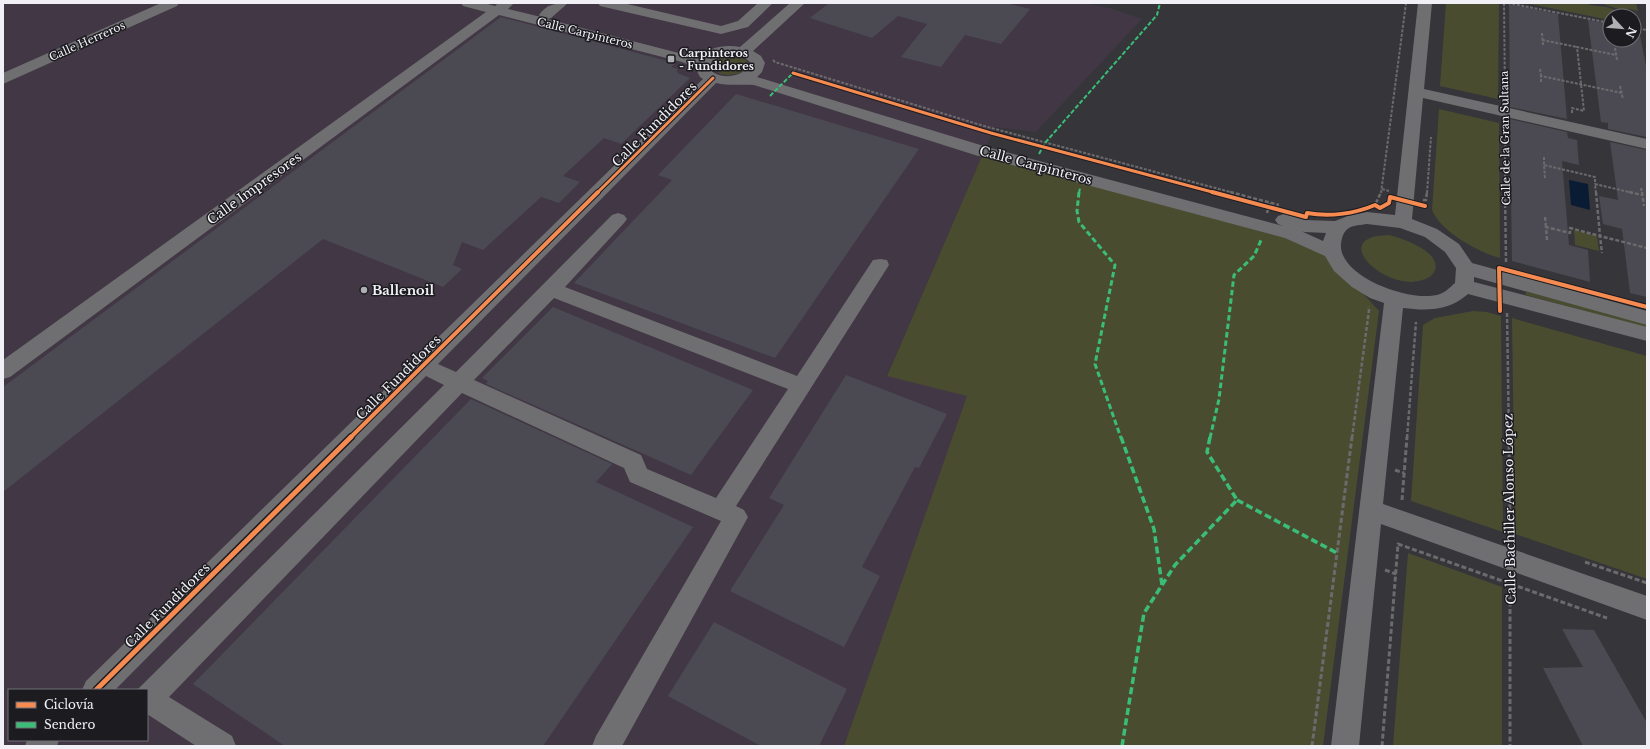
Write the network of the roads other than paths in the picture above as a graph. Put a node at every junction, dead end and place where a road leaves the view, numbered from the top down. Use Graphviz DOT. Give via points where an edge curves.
graph roads {
  1 [pos="172,3"];
  2 [pos="468,3"];
  3 [pos="561,3"];
  4 [pos="606,3"];
  5 [pos="766,3"];
  6 [pos="798,3"];
  7 [pos="1425,3"];
  8 [pos="503,5"];
  9 [pos="546,15"];
  10 [pos="721,30"];
  11 [pos="743,52"];
  12 [pos="712,62"];
  13 [pos="757,67"];
  14 [pos="3,79"];
  15 [pos="740,79"];
  16 [pos="1416,92"];
  17 [pos="1647,144"];
  18 [pos="618,219"];
  19 [pos="1403,222"];
  20 [pos="1339,227"];
  21 [pos="1332,252"];
  22 [pos="880,265"];
  23 [pos="1465,277"];
  24 [pos="1512,284"];
  25 [pos="551,289"];
  26 [pos="1394,299"];
  27 [pos="1647,318"];
  28 [pos="1647,334"];
  29 [pos="424,366"];
  30 [pos="3,371"];
  31 [pos="458,382"];
  32 [pos="801,386"];
  33 [pos="720,510"];
  34 [pos="1371,510"];
  35 [pos="1647,608"];
  36 [pos="97,689"];
  37 [pos="222,746"];
  38 [pos="606,746"];
  39 [pos="1345,746"];
  1 -- 14 [label="street, Calle Herreros"];
  2 -- 8 [label="street, Calle Carpinteros"];
  3 -- 9 [label="street"];
  4 -- 10 [label="street"];
  5 -- 10 [label="street" via="744,24"];
  6 -- 11 [label="street"];
  7 -- 16 [label="street"];
  8 -- 9 [label="street, Calle Carpinteros"];
  8 -- 12 [label="street, Calle Carpinteros" via="687,59"];
  8 -- 30 [label="street, Calle Impresores"];
  9 -- 12 [label="street, Calle Carpinteros"];
  10 -- 12 [label="street"];
  11 -- 12 [label="street"];
  11 -- 13 [label="street" via="756,59"];
  12 -- 15 [label="street, Calle Carpinteros" via="726,81"];
  12 -- 29 [label="street, Calle Fundidores"];
  13 -- 15 [label="street" via="752,74"];
  13 -- 20 [label="street, Calle Carpinteros" via="786,80 963,134 1304,226"];
  15 -- 21 [label="street, Calle Carpinteros" via="756,81 981,150 1291,234"];
  16 -- 17 [label="street"];
  16 -- 19 [label="street"];
  18 -- 25 [label="street"];
  19 -- 20 [label="street" via="1367,218"];
  19 -- 23 [label="street" via="1431,233 1452,248"];
  20 -- 21 [label="street" via="1331,240"];
  21 -- 26 [label="street" via="1346,273 1376,293"];
  22 -- 32 [label="street"];
  23 -- 24 [label="street"];
  23 -- 26 [label="street" via="1448,300 1424,304"];
  24 -- 27 [label="street"];
  24 -- 28 [label="street"];
  25 -- 31 [label="street"];
  25 -- 32 [label="street"];
  26 -- 34 [label="street"];
  29 -- 31 [label="street"];
  29 -- 36 [label="street, Calle Fundidores"];
  31 -- 33 [label="street" via="632,462 638,475"];
  31 -- 37 [label="street" via="148,698"];
  32 -- 33 [label="street"];
  33 -- 38 [label="street" via="736,518"];
  34 -- 35 [label="street" via="1428,543 1512,545"];
  34 -- 39 [label="street"];
}
